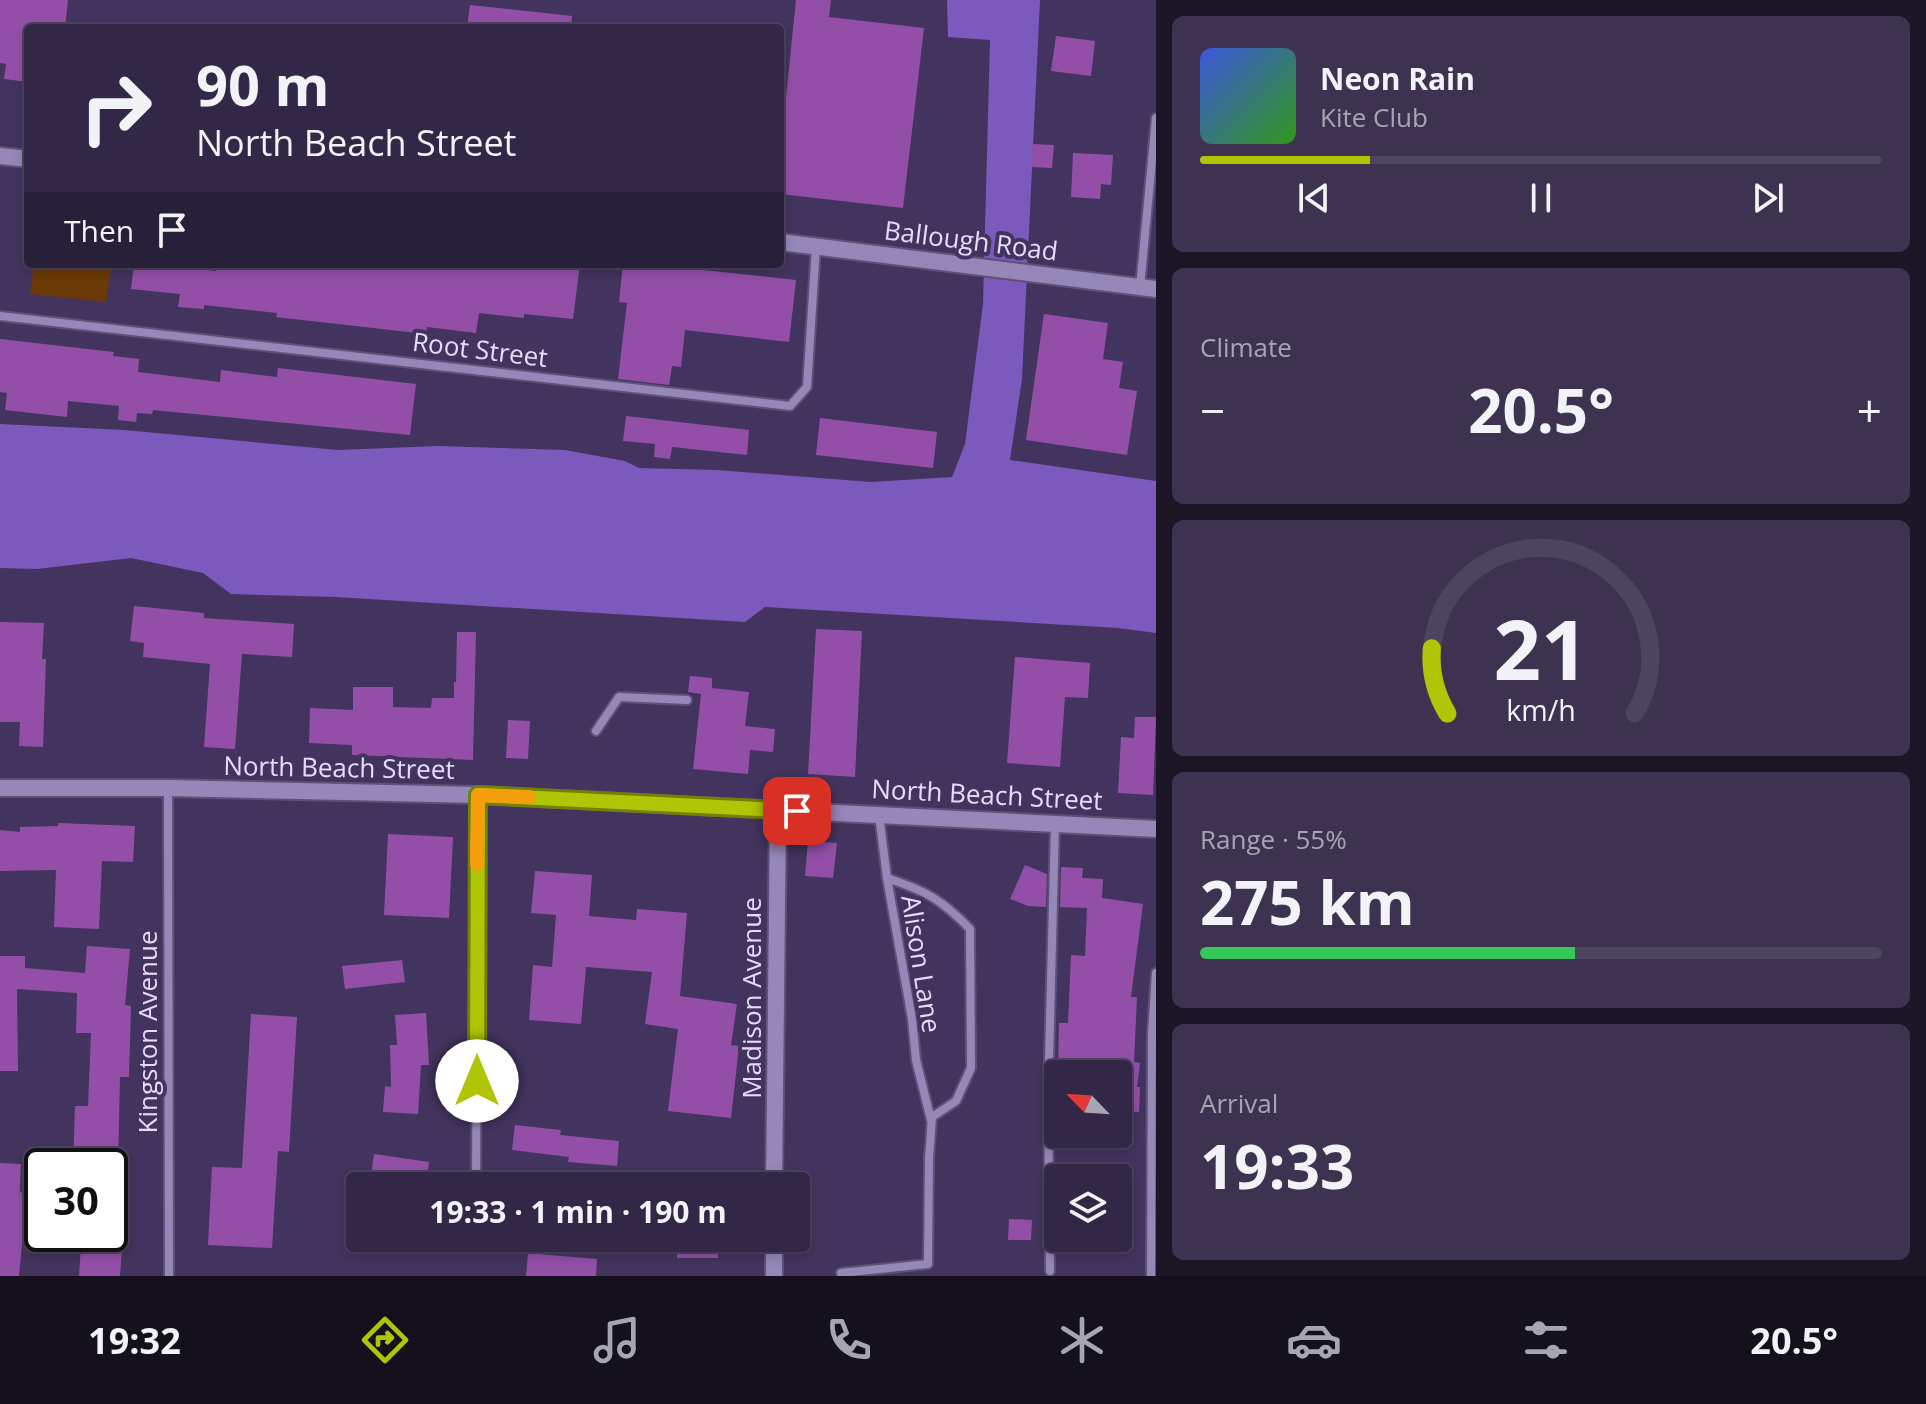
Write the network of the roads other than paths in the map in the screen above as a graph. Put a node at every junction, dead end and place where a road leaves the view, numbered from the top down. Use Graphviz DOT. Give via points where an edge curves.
graph roads {
  1 [pos="1156,118"];
  2 [pos="0,156"];
  3 [pos="24,159"];
  4 [pos="784,242"];
  5 [pos="816,246"];
  6 [pos="1148,288"];
  7 [pos="0,316"];
  8 [pos="687,700"];
  9 [pos="596,731"];
  10 [pos="0,788"];
  11 [pos="168,788"];
  12 [pos="478,795"];
  13 [pos="778,811"];
  14 [pos="879,813"];
  15 [pos="1055,823"];
  16 [pos="1156,829"];
  17 [pos="887,878"];
  18 [pos="1156,973"];
  19 [pos="932,1121"];
  20 [pos="476,1172"];
  21 [pos="774,1172"];
  22 [pos="774,1252"];
  23 [pos="1050,1271"];
  24 [pos="841,1273"];
  25 [pos="169,1276"];
  26 [pos="774,1276"];
  27 [pos="1151,1276"];
  1 -- 6 [label="street"];
  2 -- 3 [label="street"];
  4 -- 5 [label="street, Ballough Road"];
  5 -- 6 [label="street, Ballough Road"];
  5 -- 7 [label="street, Root Street" via="807,387 790,406"];
  8 -- 9 [label="street" via="619,697"];
  10 -- 11 [label="street, North Beach Street"];
  11 -- 12 [label="street, North Beach Street"];
  11 -- 25 [label="street, Kingston Avenue"];
  12 -- 13 [label="street, North Beach Street"];
  12 -- 20 [label="street"];
  13 -- 14 [label="street, North Beach Street"];
  13 -- 21 [label="street, Madison Avenue"];
  14 -- 15 [label="street, North Beach Street"];
  14 -- 17 [label="street, Alison Lane"];
  15 -- 16 [label="street, North Beach Street"];
  15 -- 23 [label="street"];
  17 -- 19 [label="street, Alison Lane" via="916,1060"];
  17 -- 19 [label="street" via="925,891 970,929 971,1068 956,1101"];
  18 -- 27 [label="street"];
  19 -- 24 [label="street, Alison Lane" via="928,1264"];
  22 -- 26 [label="street"];
}
